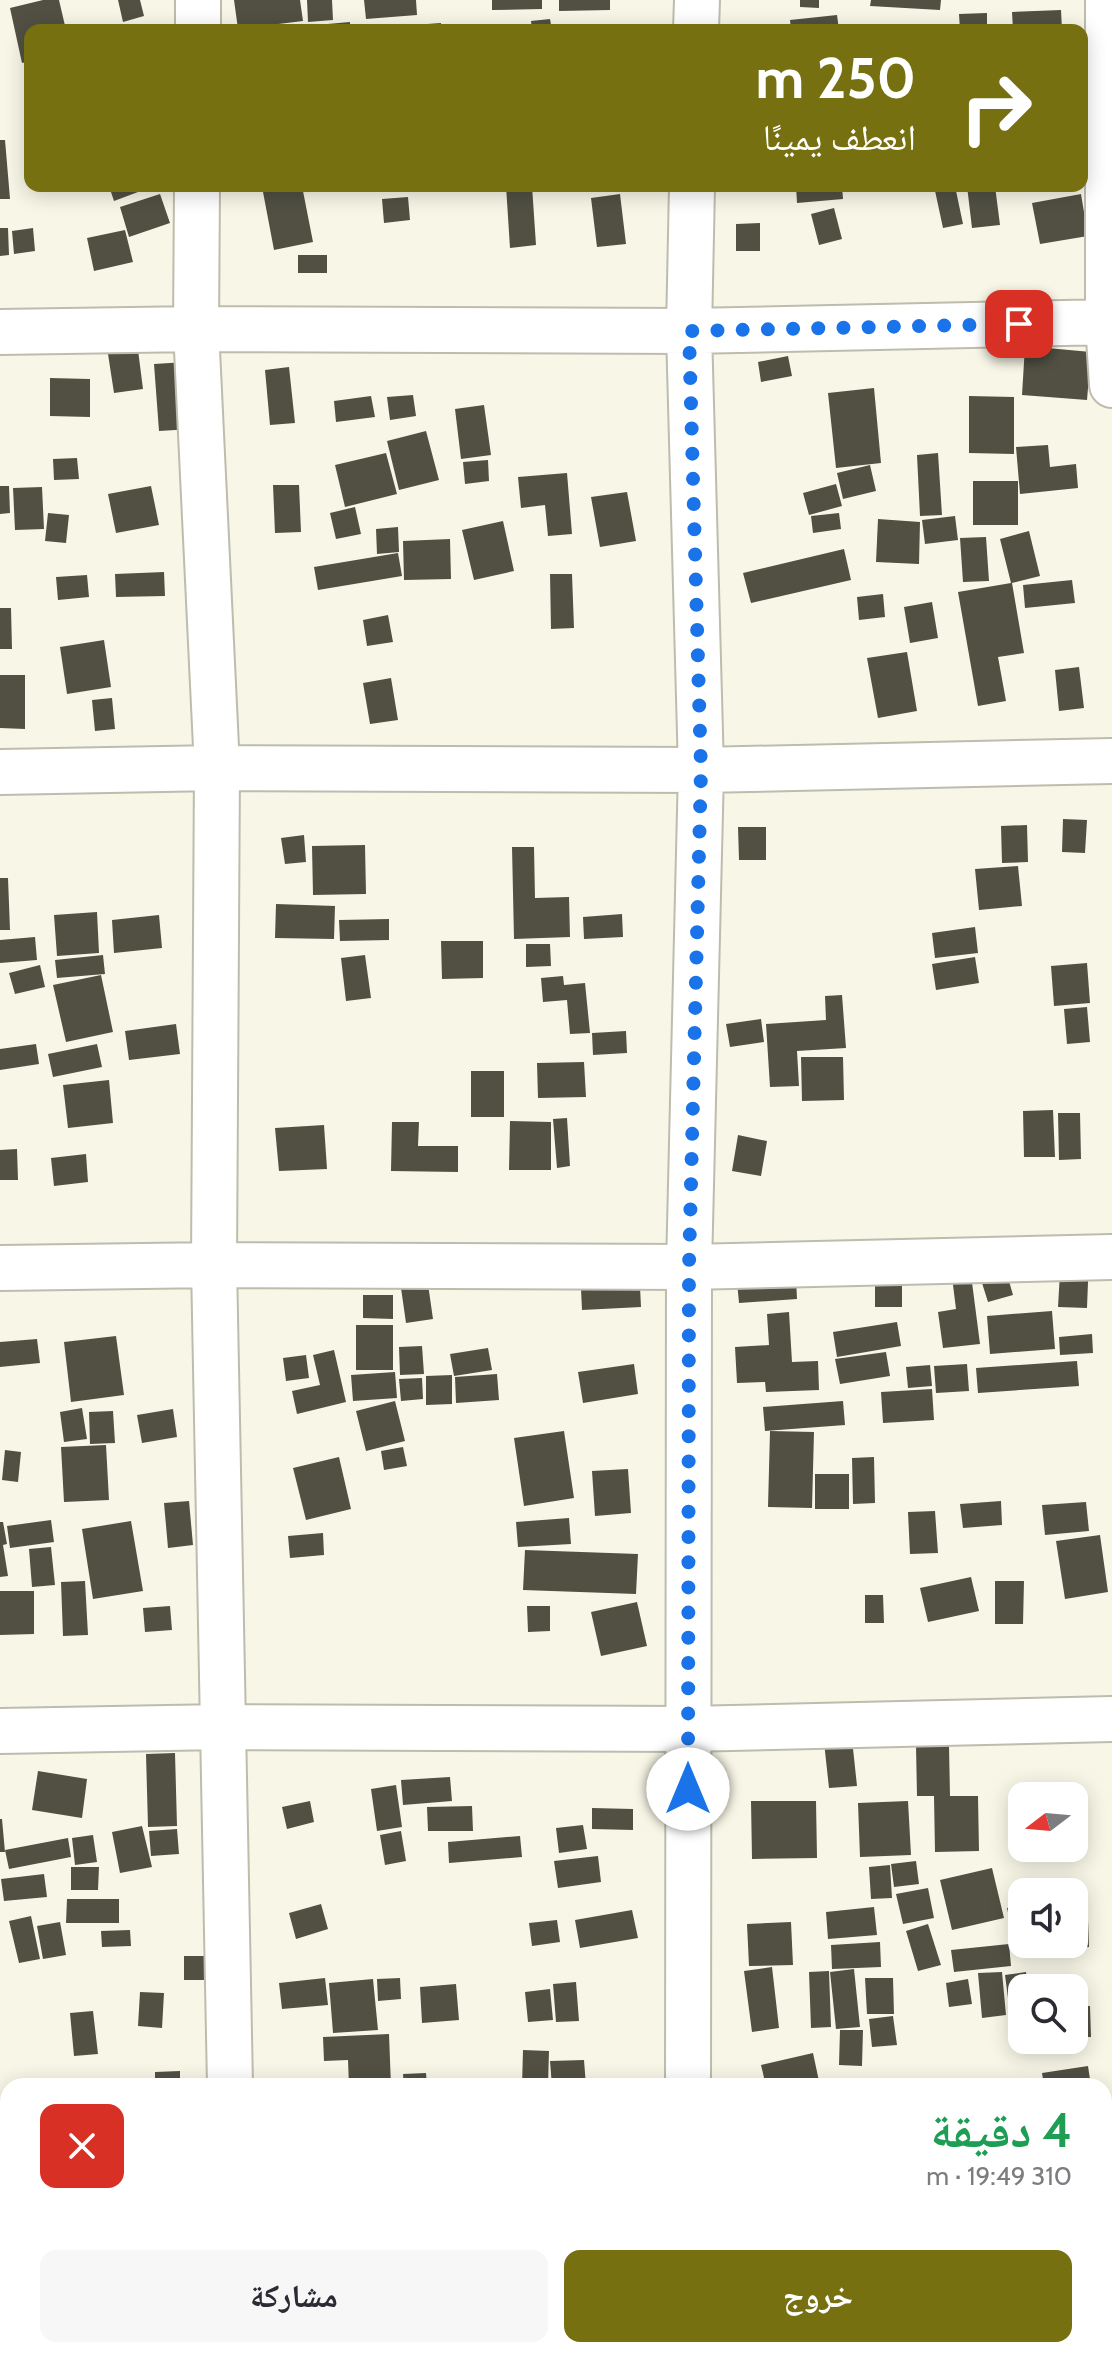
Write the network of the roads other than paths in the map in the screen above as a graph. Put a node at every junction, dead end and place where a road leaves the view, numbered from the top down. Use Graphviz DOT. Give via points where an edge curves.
graph roads {
  1 [pos="198,0"];
  2 [pos="697,0"];
  3 [pos="1108,0"];
  4 [pos="198,24"];
  5 [pos="696,24"];
  6 [pos="197,192"];
  7 [pos="692,192"];
  8 [pos="1110,322"];
  9 [pos="196,329"];
  10 [pos="689,331"];
  11 [pos="0,332"];
  12 [pos="1112,385"];
  13 [pos="1112,761"];
  14 [pos="217,768"];
  15 [pos="701,770"];
  16 [pos="0,772"];
  17 [pos="1112,1257"];
  18 [pos="214,1265"];
  19 [pos="689,1267"];
  20 [pos="0,1268"];
  21 [pos="1112,1719"];
  22 [pos="223,1727"];
  23 [pos="688,1729"];
  24 [pos="0,1731"];
  25 [pos="230,2078"];
  26 [pos="688,2078"];
  1 -- 4 [label="street"];
  2 -- 5 [label="street"];
  3 -- 8 [label="street"];
  6 -- 9 [label="street"];
  7 -- 10 [label="street"];
  8 -- 10 [label="street"];
  8 -- 12 [label="street"];
  9 -- 10 [label="street"];
  9 -- 11 [label="street"];
  9 -- 14 [label="street"];
  10 -- 15 [label="street"];
  13 -- 15 [label="street"];
  14 -- 15 [label="street"];
  14 -- 16 [label="street"];
  14 -- 18 [label="street"];
  15 -- 19 [label="street"];
  17 -- 19 [label="street"];
  18 -- 19 [label="street"];
  18 -- 20 [label="street"];
  18 -- 22 [label="street"];
  19 -- 23 [label="street"];
  21 -- 23 [label="street"];
  22 -- 23 [label="street"];
  22 -- 24 [label="street"];
  22 -- 25 [label="street"];
  23 -- 26 [label="street"];
}
